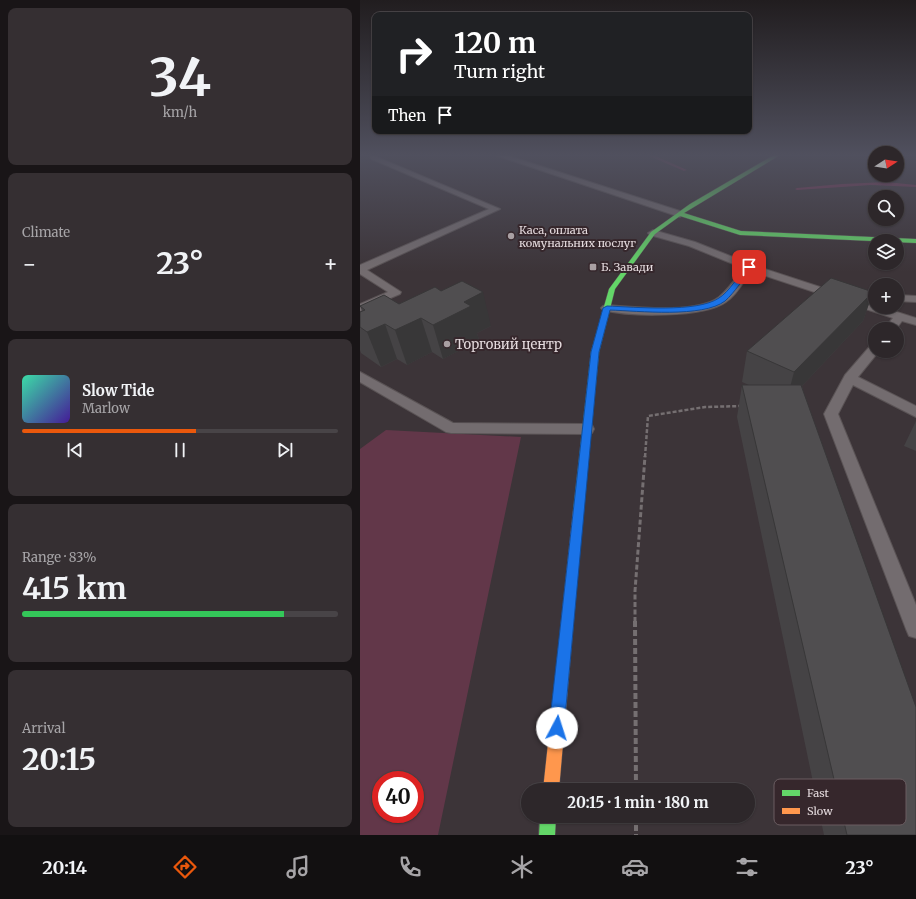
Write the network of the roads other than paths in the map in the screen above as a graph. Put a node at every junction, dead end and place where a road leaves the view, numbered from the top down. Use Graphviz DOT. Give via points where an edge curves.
graph roads {
  1 [pos="460,194"];
  2 [pos="618,194"];
  3 [pos="713,194"];
  4 [pos="680,214"];
  5 [pos="654,233"];
  6 [pos="916,241"];
  7 [pos="749,267"];
  8 [pos="360,270"];
  9 [pos="838,296"];
  10 [pos="868,298"];
  11 [pos="904,298"];
  12 [pos="916,299"];
  13 [pos="360,308"];
  14 [pos="607,308"];
  15 [pos="900,317"];
  16 [pos="896,322"];
  17 [pos="916,322"];
  18 [pos="868,356"];
  19 [pos="360,376"];
  20 [pos="850,378"];
  21 [pos="916,412"];
  22 [pos="587,430"];
  23 [pos="916,629"];
  24 [pos="552,783"];
  25 [pos="548,823"];
  26 [pos="547,835"];
  1 -- 8 [label="lane" via="496,209"];
  2 -- 4 [label="lane"];
  3 -- 4 [label="street"];
  4 -- 5 [label="street"];
  4 -- 6 [label="street" via="740,233"];
  5 -- 7 [label="lane" via="692,244"];
  5 -- 14 [label="street" via="612,289"];
  7 -- 9 [label="lane"];
  7 -- 14 [label="lane" via="723,299 710,306 690,309"];
  8 -- 13 [label="lane" via="396,292"];
  9 -- 10 [label="lane"];
  9 -- 15 [label="lane"];
  11 -- 12 [label="lane"];
  14 -- 22 [label="street" via="595,352"];
  15 -- 16 [label="lane"];
  15 -- 17 [label="lane"];
  18 -- 20 [label="lane"];
  19 -- 22 [label="lane" via="451,428"];
  20 -- 21 [label="lane"];
  20 -- 23 [label="lane" via="831,414"];
  22 -- 24 [label="street"];
  25 -- 26 [label="street"];
}
